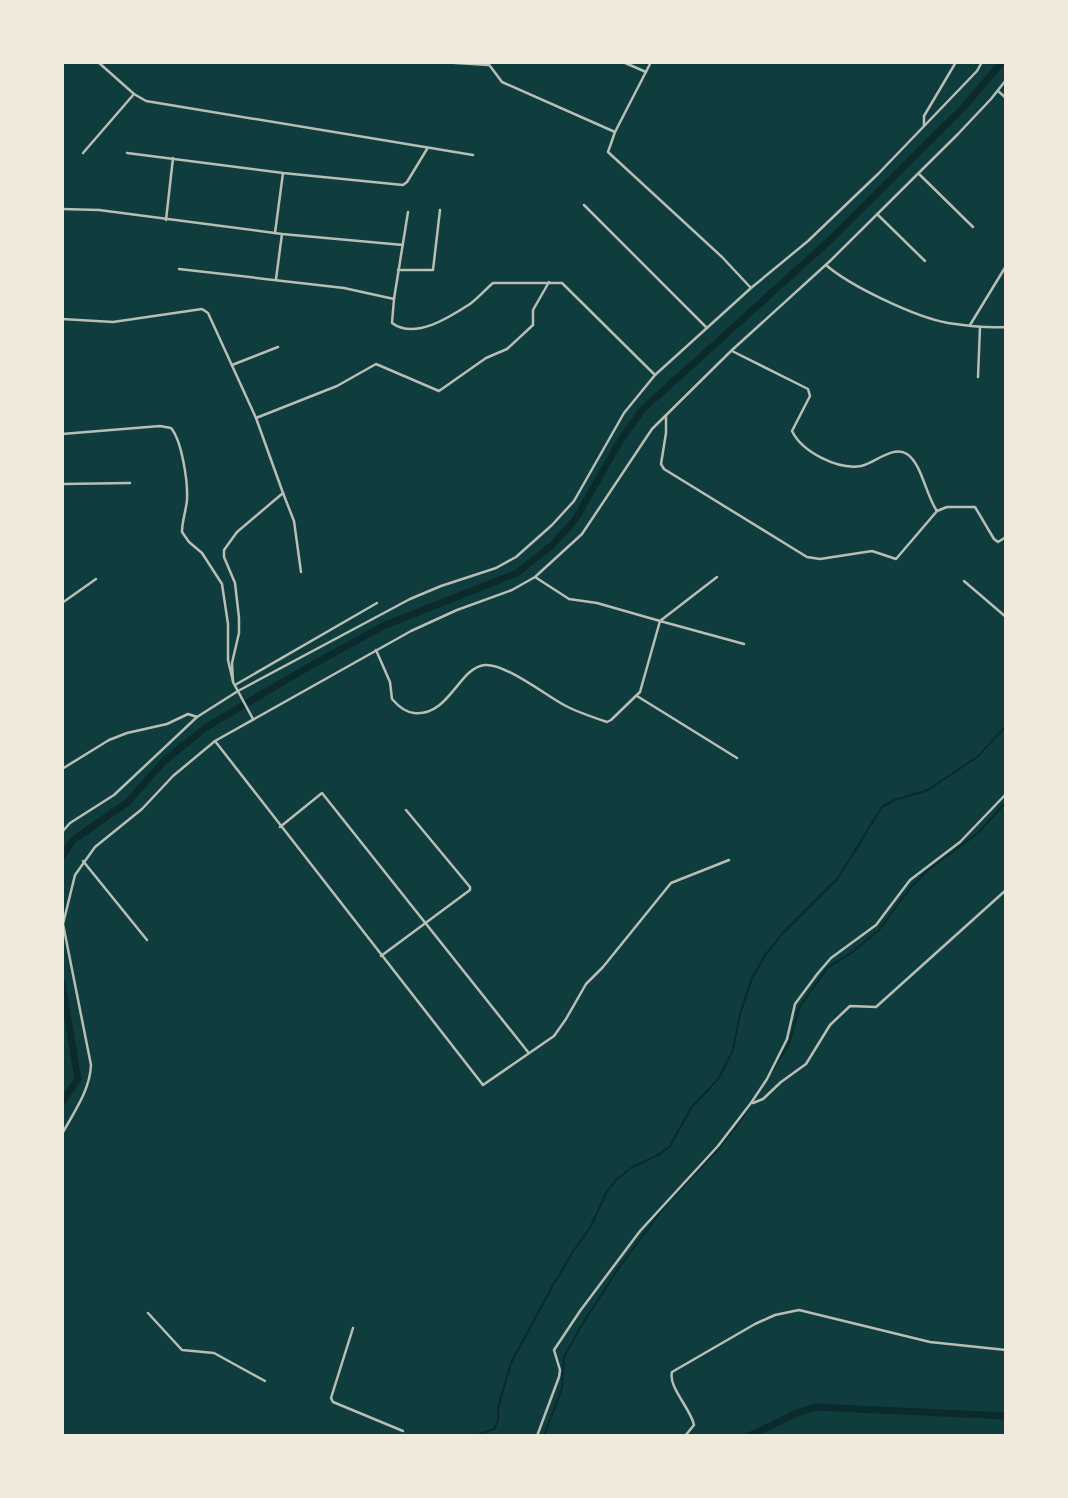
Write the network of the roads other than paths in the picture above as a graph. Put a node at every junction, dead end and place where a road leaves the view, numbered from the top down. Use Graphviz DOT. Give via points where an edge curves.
graph roads {
  1 [pos="98,62"];
  2 [pos="191,62"];
  3 [pos="200,62"];
  4 [pos="440,62"];
  5 [pos="623,62"];
  6 [pos="651,62"];
  7 [pos="956,62"];
  8 [pos="982,62"];
  9 [pos="487,64"];
  10 [pos="646,72"];
  11 [pos="1006,80"];
  12 [pos="998,91"];
  13 [pos="134,94"];
  14 [pos="1006,98"];
  15 [pos="924,126"];
  16 [pos="615,132"];
  17 [pos="427,149"];
  18 [pos="83,153"];
  19 [pos="127,153"];
  20 [pos="472,155"];
  21 [pos="173,158"];
  22 [pos="282,173"];
  23 [pos="919,174"];
  24 [pos="584,206"];
  25 [pos="62,209"];
  26 [pos="440,210"];
  27 [pos="408,212"];
  28 [pos="878,214"];
  29 [pos="166,220"];
  30 [pos="973,227"];
  31 [pos="275,233"];
  32 [pos="282,234"];
  33 [pos="403,245"];
  34 [pos="924,261"];
  35 [pos="826,264"];
  36 [pos="1006,266"];
  37 [pos="179,269"];
  38 [pos="398,270"];
  39 [pos="276,279"];
  40 [pos="549,282"];
  41 [pos="752,288"];
  42 [pos="394,298"];
  43 [pos="62,319"];
  44 [pos="970,326"];
  45 [pos="980,327"];
  46 [pos="1006,327"];
  47 [pos="707,328"];
  48 [pos="278,347"];
  49 [pos="732,351"];
  50 [pos="232,366"];
  51 [pos="654,376"];
  52 [pos="978,378"];
  53 [pos="666,416"];
  54 [pos="256,418"];
  55 [pos="62,434"];
  56 [pos="130,483"];
  57 [pos="62,484"];
  58 [pos="283,493"];
  59 [pos="937,511"];
  60 [pos="1006,537"];
  61 [pos="300,572"];
  62 [pos="535,577"];
  63 [pos="717,577"];
  64 [pos="96,579"];
  65 [pos="964,581"];
  66 [pos="62,603"];
  67 [pos="377,604"];
  68 [pos="1006,617"];
  69 [pos="660,621"];
  70 [pos="744,644"];
  71 [pos="376,650"];
  72 [pos="234,684"];
  73 [pos="238,691"];
  74 [pos="637,696"];
  75 [pos="196,717"];
  76 [pos="253,719"];
  77 [pos="215,741"];
  78 [pos="737,758"];
  79 [pos="62,768"];
  80 [pos="1006,794"];
  81 [pos="406,810"];
  82 [pos="280,827"];
  83 [pos="62,832"];
  84 [pos="729,860"];
  85 [pos="83,861"];
  86 [pos="1006,890"];
  87 [pos="425,923"];
  88 [pos="147,940"];
  89 [pos="381,956"];
  90 [pos="528,1052"];
  91 [pos="751,1103"];
  92 [pos="62,1134"];
  93 [pos="148,1313"];
  94 [pos="352,1328"];
  95 [pos="1005,1349"];
  96 [pos="265,1381"];
  97 [pos="403,1431"];
  98 [pos="537,1436"];
  99 [pos="685,1436"];
  1 -- 13 [label="street"];
  2 -- 3 [label="street"];
  4 -- 9 [label="street"];
  5 -- 10 [label="street"];
  6 -- 10 [label="street"];
  7 -- 15 [label="street" via="924,116"];
  8 -- 15 [label="street"];
  9 -- 16 [label="street" via="509,86"];
  10 -- 16 [label="street"];
  11 -- 12 [label="street"];
  12 -- 14 [label="street"];
  12 -- 23 [label="street"];
  13 -- 17 [label="street" via="161,105"];
  13 -- 18 [label="street"];
  15 -- 41 [label="street" via="808,241"];
  16 -- 41 [label="street" via="608,152"];
  17 -- 20 [label="street"];
  17 -- 22 [label="street" via="403,184"];
  19 -- 21 [label="street"];
  21 -- 22 [label="street"];
  21 -- 29 [label="street"];
  22 -- 31 [label="street"];
  23 -- 28 [label="street"];
  23 -- 30 [label="street"];
  24 -- 47 [label="street"];
  25 -- 29 [label="street" via="99,210"];
  26 -- 38 [label="street" via="433,270"];
  27 -- 33 [label="street"];
  28 -- 34 [label="street"];
  28 -- 35 [label="street"];
  29 -- 31 [label="street"];
  31 -- 32 [label="street"];
  32 -- 33 [label="street"];
  32 -- 39 [label="street"];
  33 -- 38 [label="street"];
  35 -- 44 [label="street" via="838,275 914,312 946,323"];
  35 -- 49 [label="street"];
  36 -- 44 [label="street"];
  37 -- 39 [label="street"];
  38 -- 42 [label="street"];
  39 -- 42 [label="street"];
  40 -- 42 [label="street" via="493,283 472,303 417,329 400,329 392,323"];
  40 -- 51 [label="street" via="562,283"];
  40 -- 54 [label="street" via="533,310 533,325 517,342 486,358 439,392 376,364 337,386"];
  41 -- 47 [label="street"];
  43 -- 50 [label="street" via="113,322 202,309 208,313"];
  44 -- 45 [label="street"];
  45 -- 46 [label="street"];
  45 -- 52 [label="street"];
  47 -- 51 [label="street"];
  48 -- 50 [label="street"];
  49 -- 53 [label="street"];
  49 -- 59 [label="street" via="808,389 810,396 792,431 810,450 838,464 852,466 866,464 892,452 902,452 914,460 928,498"];
  50 -- 54 [label="street"];
  51 -- 73 [label="street" via="624,413 574,501 516,557 496,568 410,599"];
  53 -- 59 [label="street" via="661,464 664,468 806,557 820,559 872,551 896,559"];
  53 -- 62 [label="street" via="648,435 582,534"];
  54 -- 58 [label="street"];
  55 -- 72 [label="street" via="160,426 171,428 176,434 187,499 182,532 222,584 228,624 228,660"];
  56 -- 57 [label="street"];
  58 -- 61 [label="street" via="294,521"];
  58 -- 72 [label="street" via="237,532 224,550 235,583 239,618 232,663"];
  59 -- 60 [label="street" via="947,507 975,507 994,540 998,542"];
  62 -- 69 [label="street" via="569,599"];
  62 -- 71 [label="street" via="512,590 411,630"];
  63 -- 69 [label="street"];
  64 -- 66 [label="street"];
  65 -- 68 [label="street"];
  67 -- 72 [label="street"];
  69 -- 70 [label="street"];
  69 -- 74 [label="street"];
  71 -- 74 [label="street" via="390,682 392,699 409,712 420,714 435,709 472,671 486,665 502,669 566,706 607,722"];
  71 -- 76 [label="street"];
  72 -- 73 [label="street"];
  73 -- 75 [label="street"];
  73 -- 76 [label="street"];
  74 -- 78 [label="street"];
  75 -- 79 [label="street" via="188,714 167,724 120,735"];
  75 -- 83 [label="street" via="114,795 70,823"];
  76 -- 77 [label="street"];
  77 -- 82 [label="street"];
  77 -- 85 [label="street"];
  80 -- 91 [label="street" via="960,842 910,880 876,924 831,958 818,973 795,1004 787,1039"];
  81 -- 87 [label="street" via="470,887"];
  82 -- 87 [label="street" via="322,793"];
  82 -- 89 [label="street"];
  84 -- 90 [label="street" via="671,883 586,984 554,1036"];
  85 -- 88 [label="street"];
  85 -- 92 [label="street" via="69,892 63,924 89,1047 90,1075 83,1096"];
  86 -- 91 [label="street" via="876,1008 850,1006 841,1012 823,1034 806,1064 764,1099"];
  87 -- 89 [label="street"];
  87 -- 90 [label="street"];
  89 -- 90 [label="street" via="483,1084"];
  91 -- 98 [label="street" via="718,1146 640,1230 554,1350 559,1378"];
  93 -- 96 [label="street" via="182,1350 214,1353"];
  94 -- 97 [label="street" via="331,1398 333,1402"];
  95 -- 99 [label="street" via="930,1342 807,1311 788,1311 755,1324 672,1372 672,1383 693,1418 694,1425"];
}
